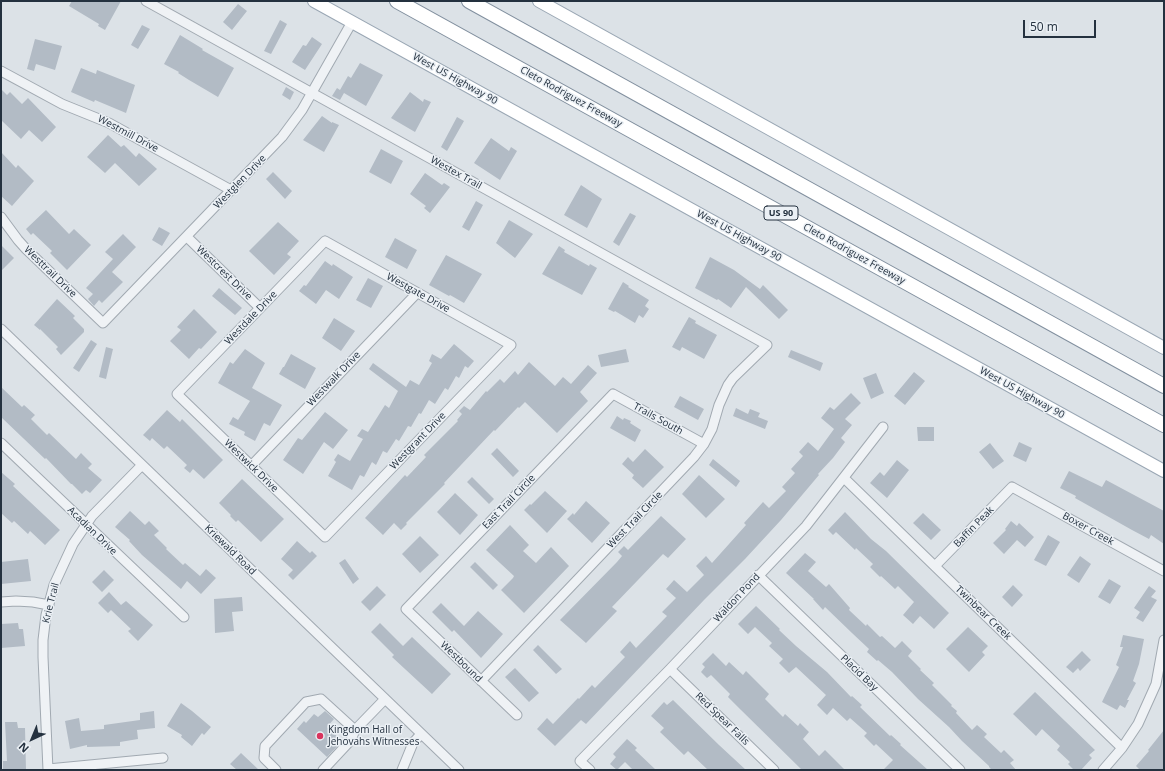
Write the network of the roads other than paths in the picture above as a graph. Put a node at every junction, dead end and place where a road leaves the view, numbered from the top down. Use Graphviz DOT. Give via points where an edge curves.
graph roads {
  1 [pos="146,1"];
  2 [pos="314,1"];
  3 [pos="397,1"];
  4 [pos="469,1"];
  5 [pos="539,1"];
  6 [pos="352,22"];
  7 [pos="1,71"];
  8 [pos="311,92"];
  9 [pos="231,190"];
  10 [pos="1,217"];
  11 [pos="187,237"];
  12 [pos="325,241"];
  13 [pos="417,293"];
  14 [pos="260,308"];
  15 [pos="103,323"];
  16 [pos="1,329"];
  17 [pos="511,345"];
  18 [pos="767,345"];
  19 [pos="1164,348"];
  20 [pos="1164,386"];
  21 [pos="177,394"];
  22 [pos="613,394"];
  23 [pos="1164,425"];
  24 [pos="883,427"];
  25 [pos="1,443"];
  26 [pos="704,444"];
  27 [pos="142,465"];
  28 [pos="252,466"];
  29 [pos="1164,472"];
  30 [pos="844,478"];
  31 [pos="1012,487"];
  32 [pos="86,525"];
  33 [pos="326,537"];
  34 [pos="935,566"];
  35 [pos="1164,570"];
  36 [pos="758,576"];
  37 [pos="1,602"];
  38 [pos="49,605"];
  39 [pos="406,610"];
  40 [pos="184,617"];
  41 [pos="1164,640"];
  42 [pos="670,669"];
  43 [pos="481,681"];
  44 [pos="385,699"];
  45 [pos="517,715"];
  46 [pos="355,730"];
  47 [pos="421,734"];
  48 [pos="1122,748"];
  49 [pos="162,758"];
  50 [pos="48,769"];
  51 [pos="276,770"];
  52 [pos="323,770"];
  53 [pos="402,770"];
  54 [pos="459,770"];
  55 [pos="590,770"];
  56 [pos="774,770"];
  57 [pos="960,770"];
  58 [pos="1103,770"];
  1 -- 8 [label="street, Westex Trail"];
  2 -- 6 [label="main road, West US Highway 90"];
  3 -- 23 [label="highway, Cleto Rodriguez Freeway / US 90"];
  4 -- 20 [label="highway"];
  5 -- 19 [label="main road"];
  6 -- 8 [label="street, Westglen Drive"];
  6 -- 29 [label="main road, West US Highway 90"];
  7 -- 9 [label="street, Westmill Drive" via="62,104 109,123"];
  8 -- 9 [label="street, Westglen Drive" via="302,110 282,137"];
  8 -- 18 [label="street, Westex Trail"];
  9 -- 11 [label="street, Westglen Drive"];
  10 -- 15 [label="street, Westtrail Drive" via="26,249"];
  11 -- 14 [label="street, Westcrest Drive"];
  11 -- 15 [label="street, Westglen Drive"];
  12 -- 13 [label="street, Westgate Drive"];
  12 -- 14 [label="street, Westdale Drive"];
  13 -- 17 [label="street, Westgate Drive"];
  13 -- 28 [label="street, Westwalk Drive"];
  14 -- 21 [label="street, Westdale Drive"];
  16 -- 27 [label="street, Kriewald Road"];
  17 -- 33 [label="street, Westgrant Drive"];
  18 -- 26 [label="street, West Trail Circle" via="728,385"];
  21 -- 28 [label="street, Westwick Drive"];
  22 -- 26 [label="street, Trails South"];
  22 -- 39 [label="street, East Trail Circle"];
  24 -- 30 [label="street, Waldon Pond"];
  25 -- 32 [label="street, Acadian Drive"];
  26 -- 43 [label="street, West Trail Circle" via="694,458"];
  27 -- 32 [label="street, Krie Trail"];
  27 -- 44 [label="street, Kriewald Road"];
  28 -- 33 [label="street, Westwick Drive"];
  30 -- 34 [label="street, Twinbear Creek"];
  30 -- 36 [label="street, Waldon Pond" via="806,526"];
  31 -- 34 [label="street, Baffin Peak"];
  31 -- 35 [label="street, Boxer Creek"];
  32 -- 38 [label="street, Krie Trail" via="66,556"];
  32 -- 40 [label="street, Acadian Drive"];
  34 -- 48 [label="street, Twinbear Creek"];
  36 -- 42 [label="street, Waldon Pond"];
  36 -- 57 [label="street, Placid Bay"];
  37 -- 38 [label="street"];
  38 -- 50 [label="street, Krie Trail" via="43,640"];
  39 -- 43 [label="street, Westbound"];
  41 -- 48 [label="street" via="1156,684 1138,724"];
  42 -- 55 [label="street, Waldon Pond" via="580,761"];
  42 -- 56 [label="street, Red Spear Falls"];
  43 -- 45 [label="street, Westbound"];
  44 -- 46 [label="street"];
  44 -- 47 [label="street, Kriewald Road"];
  46 -- 51 [label="street" via="321,699 306,702 265,746 264,758"];
  46 -- 52 [label="street" via="352,740"];
  47 -- 53 [label="street" via="413,743"];
  47 -- 54 [label="street, Kriewald Road"];
  48 -- 58 [label="street"];
  49 -- 50 [label="street"];
}
